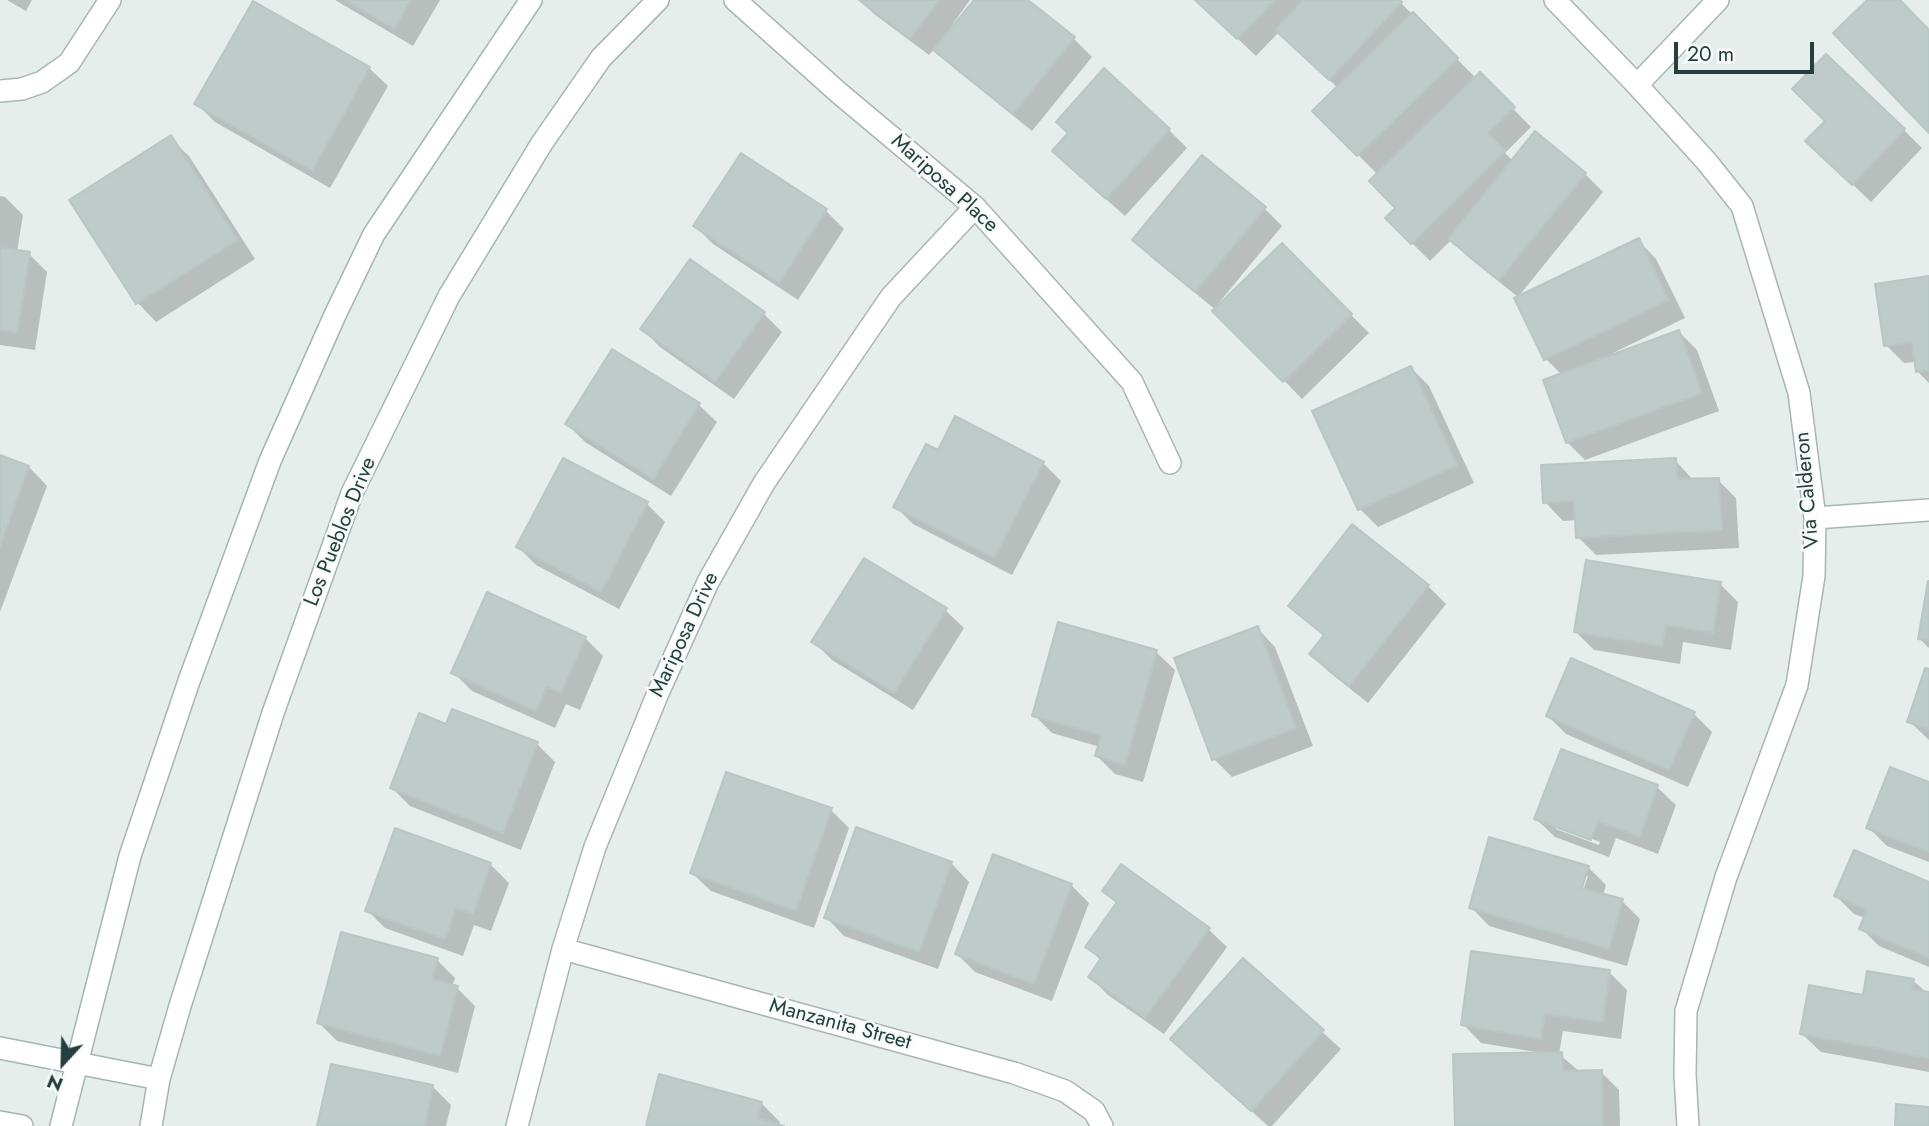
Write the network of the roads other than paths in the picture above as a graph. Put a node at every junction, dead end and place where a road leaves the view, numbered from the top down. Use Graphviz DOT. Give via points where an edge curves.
graph roads {
  1 [pos="110,0"];
  2 [pos="531,0"];
  3 [pos="658,0"];
  4 [pos="735,0"];
  5 [pos="1555,0"];
  6 [pos="1718,0"];
  7 [pos="1637,85"];
  8 [pos="0,91"];
  9 [pos="975,207"];
  10 [pos="1170,463"];
  11 [pos="1929,510"];
  12 [pos="1815,518"];
  13 [pos="564,949"];
  14 [pos="0,1048"];
  15 [pos="75,1063"];
  16 [pos="159,1079"];
  17 [pos="0,1122"];
  18 [pos="22,1126"];
  19 [pos="61,1126"];
  20 [pos="151,1126"];
  21 [pos="517,1126"];
  22 [pos="1102,1126"];
  23 [pos="1688,1126"];
  1 -- 8 [label="street" via="69,63 42,82"];
  2 -- 15 [label="street" via="374,234 270,460 130,856"];
  3 -- 16 [label="street, Los Pueblos Drive" via="601,58 542,143 449,296 352,493 273,713"];
  4 -- 9 [label="street, Mariposa Place"];
  5 -- 7 [label="street, Via Calderon"];
  6 -- 7 [label="street"];
  7 -- 12 [label="street, Via Calderon" via="1742,206 1799,393"];
  9 -- 10 [label="street, Mariposa Place" via="1132,382"];
  9 -- 13 [label="street, Mariposa Drive" via="891,297 764,483 708,582 595,847"];
  11 -- 12 [label="street"];
  12 -- 23 [label="street, Via Calderon" via="1814,576 1797,685 1726,877 1686,1011"];
  13 -- 21 [label="street, Mariposa Drive"];
  13 -- 22 [label="street, Manzanita Street" via="1014,1073 1065,1091 1094,1111"];
  14 -- 15 [label="street"];
  15 -- 16 [label="street"];
  15 -- 19 [label="street"];
  16 -- 20 [label="street, Los Pueblos Drive"];
  17 -- 18 [label="street"];
}
